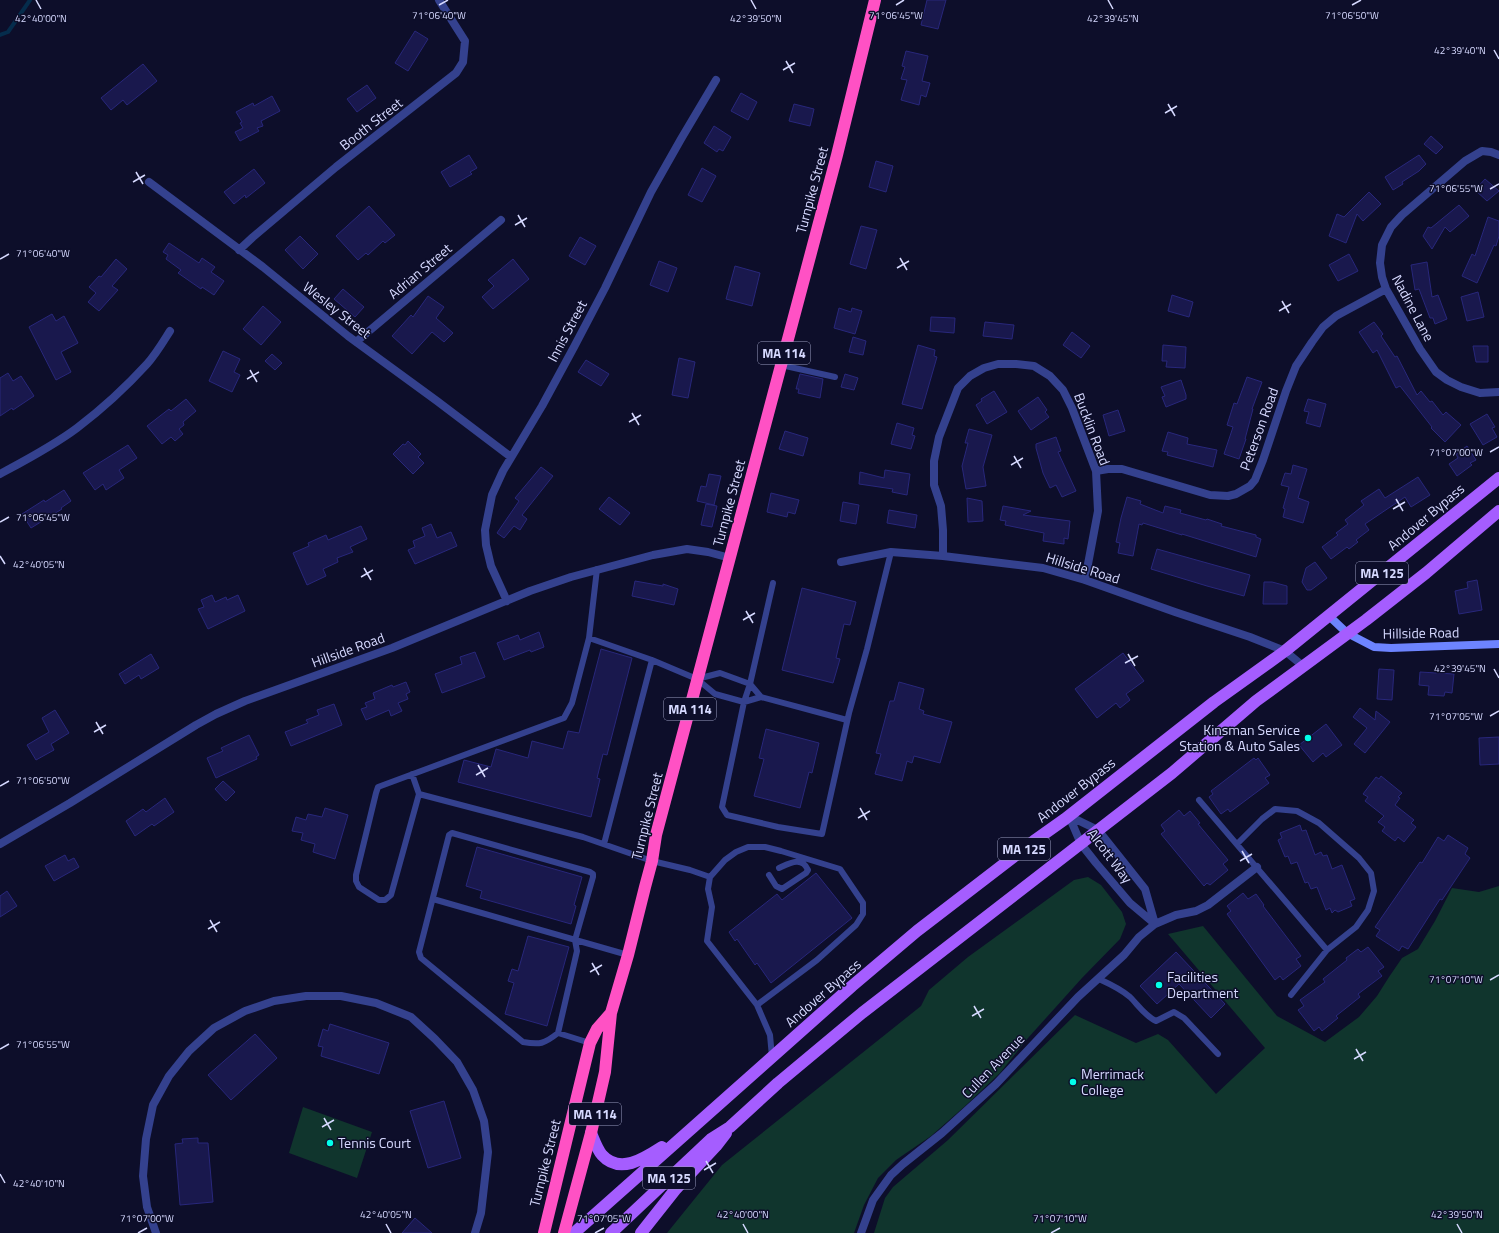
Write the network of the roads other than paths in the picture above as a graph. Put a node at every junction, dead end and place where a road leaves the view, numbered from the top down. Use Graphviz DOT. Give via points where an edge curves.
graph roads {
  1 [pos="439,0"];
  2 [pos="875,0"];
  3 [pos="716,80"];
  4 [pos="1499,155"];
  5 [pos="149,182"];
  6 [pos="501,220"];
  7 [pos="240,250"];
  8 [pos="1386,289"];
  9 [pos="170,331"];
  10 [pos="356,342"];
  11 [pos="781,365"];
  12 [pos="835,377"];
  13 [pos="1499,392"];
  14 [pos="511,457"];
  15 [pos="1096,472"];
  16 [pos="0,474"];
  17 [pos="1499,478"];
  18 [pos="1499,511"];
  19 [pos="892,552"];
  20 [pos="943,556"];
  21 [pos="730,558"];
  22 [pos="841,562"];
  23 [pos="597,570"];
  24 [pos="1085,580"];
  25 [pos="774,583"];
  26 [pos="507,601"];
  27 [pos="1329,616"];
  28 [pos="1348,634"];
  29 [pos="589,638"];
  30 [pos="1499,644"];
  31 [pos="1285,651"];
  32 [pos="652,660"];
  33 [pos="1303,666"];
  34 [pos="697,679"];
  35 [pos="750,684"];
  36 [pos="761,697"];
  37 [pos="744,702"];
  38 [pos="847,720"];
  39 [pos="412,774"];
  40 [pos="420,794"];
  41 [pos="1199,800"];
  42 [pos="1069,816"];
  43 [pos="1098,830"];
  44 [pos="0,844"];
  45 [pos="604,844"];
  46 [pos="1081,844"];
  47 [pos="1237,844"];
  48 [pos="652,861"];
  49 [pos="1257,867"];
  50 [pos="779,868"];
  51 [pos="769,875"];
  52 [pos="710,877"];
  53 [pos="433,899"];
  54 [pos="1155,924"];
  55 [pos="575,940"];
  56 [pos="1327,950"];
  57 [pos="628,955"];
  58 [pos="1099,979"];
  59 [pos="1291,995"];
  60 [pos="757,1005"];
  61 [pos="611,1013"];
  62 [pos="558,1033"];
  63 [pos="590,1043"];
  64 [pos="1218,1054"];
  65 [pos="772,1058"];
  66 [pos="730,1127"];
  67 [pos="687,1132"];
  68 [pos="590,1133"];
  69 [pos="156,1233"];
  70 [pos="475,1233"];
  71 [pos="544,1233"];
  72 [pos="564,1233"];
  73 [pos="574,1233"];
  74 [pos="611,1233"];
  75 [pos="642,1233"];
  76 [pos="861,1233"];
  1 -- 7 [label="street, Booth Street" via="465,41 463,62 456,73 336,167 253,236"];
  2 -- 11 [label="highway, Turnpike Street / MA 114"];
  3 -- 14 [label="street, Innis Street" via="651,192 574,347"];
  4 -- 8 [label="street, Nadine Lane" via="1482,151 1465,161 1391,227 1382,244 1380,263"];
  5 -- 7 [label="street, Wesley Street"];
  6 -- 10 [label="street, Adrian Street"];
  7 -- 10 [label="street, Wesley Street"];
  8 -- 13 [label="street, Nadine Lane" via="1436,372 1461,387 1480,392"];
  8 -- 15 [label="street, Peterson Road" via="1336,316 1323,327 1312,342 1296,366 1264,460 1250,486 1228,496 1210,495 1122,469"];
  9 -- 16 [label="street" via="148,363 98,411 44,450"];
  10 -- 14 [label="street, Wesley Street"];
  11 -- 12 [label="lane"];
  11 -- 21 [label="highway, Turnpike Street / MA 114"];
  14 -- 26 [label="street, Innis Street" via="492,495 485,530 491,566"];
  15 -- 20 [label="street, Bucklin Road" via="1072,408 1063,390 1050,376 1034,366 998,364 984,368 970,376 958,388 939,437 934,461 934,485 941,506"];
  15 -- 24 [label="street, Bucklin Road" via="1098,511"];
  17 -- 27 [label="main road, Andover Bypass / MA 125"];
  18 -- 28 [label="main road, MA 125"];
  19 -- 20 [label="street, Hillside Road"];
  19 -- 22 [label="street, Hillside Road"];
  19 -- 38 [label="lane"];
  20 -- 24 [label="street, Hillside Road" via="1043,568"];
  21 -- 23 [label="street, Hillside Road" via="687,549"];
  21 -- 34 [label="highway, Turnpike Street / MA 114"];
  23 -- 26 [label="street, Hillside Road"];
  23 -- 29 [label="lane"];
  24 -- 31 [label="street, Hillside Road"];
  25 -- 35 [label="lane"];
  26 -- 44 [label="street, Hillside Road" via="392,648 216,714"];
  27 -- 28 [label="street, Hillside Road"];
  27 -- 31 [label="main road, Andover Bypass / MA 125"];
  28 -- 30 [label="street, Hillside Road" via="1374,647"];
  28 -- 33 [label="main road, MA 125"];
  29 -- 32 [label="lane"];
  29 -- 39 [label="lane" via="572,703 564,718"];
  31 -- 33 [label="street, Hillside Road"];
  31 -- 42 [label="main road, Andover Bypass / MA 125" via="1214,702"];
  32 -- 34 [label="lane"];
  32 -- 45 [label="lane"];
  33 -- 43 [label="main road, MA 125" via="1256,700 1172,773"];
  34 -- 35 [label="lane" via="720,673"];
  34 -- 37 [label="lane" via="715,694"];
  34 -- 48 [label="highway, Turnpike Street / MA 114" via="656,835"];
  35 -- 36 [label="lane"];
  35 -- 37 [label="lane"];
  36 -- 37 [label="lane"];
  36 -- 38 [label="lane"];
  37 -- 38 [label="lane" via="722,807 727,815 778,827 822,834"];
  39 -- 40 [label="lane"];
  39 -- 40 [label="lane" via="378,787 376,793 356,882 359,887 379,900 386,900 391,895"];
  40 -- 45 [label="lane"];
  41 -- 47 [label="lane"];
  42 -- 43 [label="street, Alcott Way"];
  42 -- 46 [label="street, Alcott Way"];
  42 -- 65 [label="main road, Andover Bypass / MA 125" via="917,931"];
  43 -- 46 [label="main road, MA 125"];
  43 -- 54 [label="street, Alcott Way" via="1145,889"];
  45 -- 48 [label="lane"];
  46 -- 54 [label="street, Alcott Way" via="1130,903"];
  46 -- 66 [label="main road, MA 125" via="822,1045"];
  47 -- 49 [label="lane"];
  47 -- 56 [label="lane" via="1275,808 1297,811 1319,823 1359,858 1371,873 1374,892 1368,910 1356,927"];
  48 -- 52 [label="lane"];
  48 -- 57 [label="highway, Turnpike Street / MA 114"];
  49 -- 54 [label="street" via="1208,905"];
  49 -- 56 [label="lane"];
  50 -- 51 [label="lane" via="799,861 806,864 808,870 782,889 776,886"];
  52 -- 60 [label="lane" via="708,889 712,906 706,941"];
  52 -- 60 [label="lane" via="736,852 748,847 765,847 840,869 863,903 863,914 856,925 817,960"];
  53 -- 55 [label="lane"];
  53 -- 55 [label="lane" via="449,836 452,833 590,872 593,878"];
  53 -- 62 [label="lane" via="419,952 421,958 523,1042 547,1042"];
  54 -- 58 [label="street, Cullen Avenue"];
  55 -- 57 [label="lane"];
  55 -- 62 [label="lane" via="577,951"];
  56 -- 59 [label="lane"];
  57 -- 61 [label="highway, Turnpike Street / MA 114"];
  58 -- 64 [label="lane" via="1128,996 1156,1021 1174,1012 1184,1018"];
  58 -- 76 [label="street, Cullen Avenue" via="1078,997 978,1101 891,1175 873,1200"];
  60 -- 65 [label="lane" via="770,1035"];
  61 -- 63 [label="highway, Turnpike Street / MA 114" via="597,1029"];
  61 -- 68 [label="highway, Turnpike Street / MA 114" via="605,1072"];
  62 -- 63 [label="lane"];
  63 -- 71 [label="highway, Turnpike Street / MA 114"];
  65 -- 67 [label="main road, Andover Bypass / MA 125"];
  66 -- 74 [label="main road, MA 125" via="711,1139"];
  66 -- 75 [label="main road, MA 125" via="675,1190"];
  67 -- 68 [label="main road" via="640,1161 625,1164 603,1156"];
  67 -- 73 [label="main road, Andover Bypass / MA 125"];
  68 -- 72 [label="highway, Turnpike Street / MA 114"];
  69 -- 70 [label="street" via="147,1207 143,1176 146,1139 153,1105 169,1076 185,1056 214,1028 245,1011 274,1001 306,996 341,996 376,1003 411,1017 457,1062 473,1090 482,1115 488,1152 481,1213"];
}
